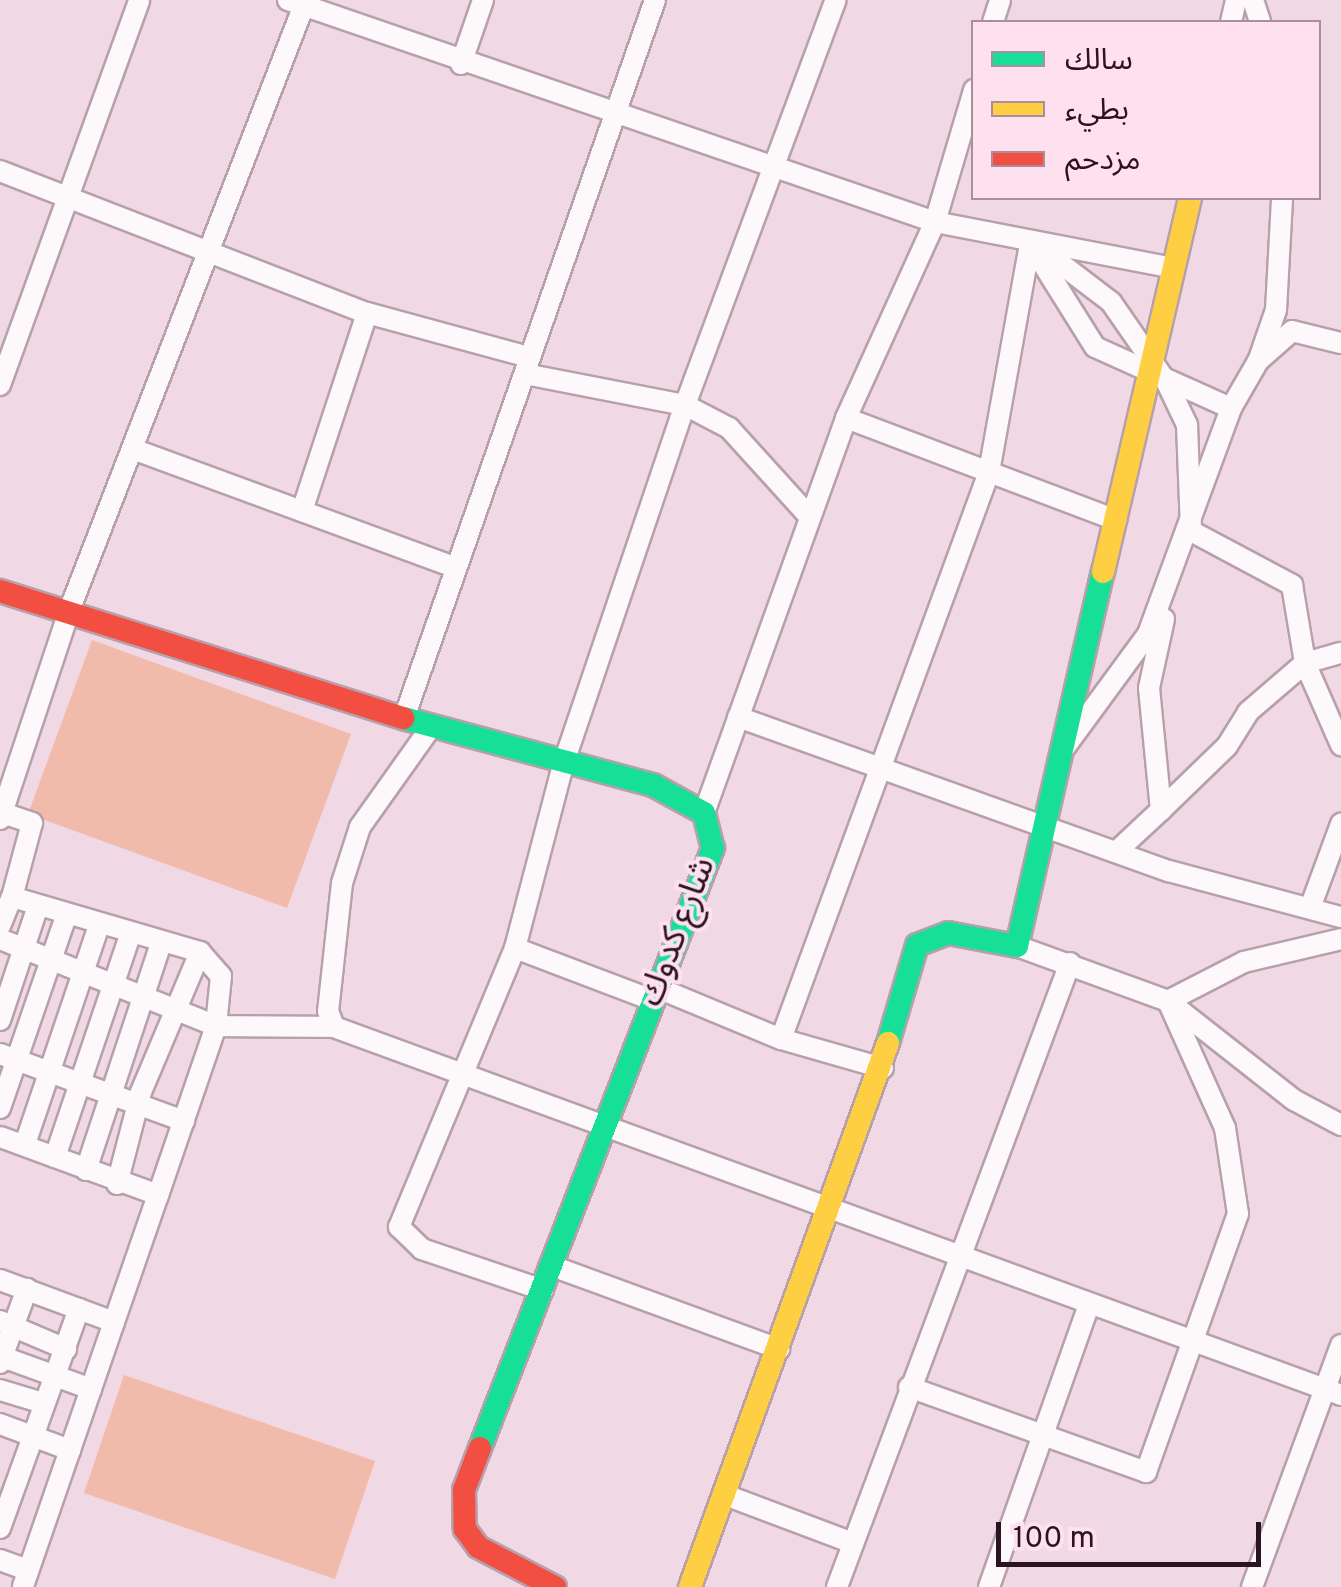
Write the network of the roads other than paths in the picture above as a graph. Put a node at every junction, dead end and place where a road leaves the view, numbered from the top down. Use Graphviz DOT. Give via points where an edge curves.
graph roads {
  1 [pos="140,0"];
  2 [pos="483,0"];
  3 [pos="654,0"];
  4 [pos="836,0"];
  5 [pos="299,2"];
  6 [pos="461,64"];
  7 [pos="971,100"];
  8 [pos="614,114"];
  9 [pos="0,171"];
  10 [pos="772,173"];
  11 [pos="69,197"];
  12 [pos="1190,200"];
  13 [pos="1282,200"];
  14 [pos="934,222"];
  15 [pos="1030,243"];
  16 [pos="211,252"];
  17 [pos="1174,268"];
  18 [pos="367,312"];
  19 [pos="1341,343"];
  20 [pos="1258,361"];
  21 [pos="525,374"];
  22 [pos="1156,374"];
  23 [pos="0,386"];
  24 [pos="684,405"];
  25 [pos="1231,408"];
  26 [pos="846,418"];
  27 [pos="133,450"];
  28 [pos="989,472"];
  29 [pos="302,512"];
  30 [pos="808,515"];
  31 [pos="1116,520"];
  32 [pos="1192,531"];
  33 [pos="456,568"];
  34 [pos="1174,572"];
  35 [pos="0,591"];
  36 [pos="69,611"];
  37 [pos="1341,652"];
  38 [pos="1304,663"];
  39 [pos="404,718"];
  40 [pos="738,718"];
  41 [pos="431,727"];
  42 [pos="1341,745"];
  43 [pos="1062,751"];
  44 [pos="563,765"];
  45 [pos="876,773"];
  46 [pos="1161,810"];
  47 [pos="704,813"];
  48 [pos="1,815"];
  49 [pos="1040,823"];
  50 [pos="1341,824"];
  51 [pos="1118,852"];
  52 [pos="12,897"];
  53 [pos="38,906"];
  54 [pos="1310,908"];
  55 [pos="66,916"];
  56 [pos="1341,917"];
  57 [pos="0,926"];
  58 [pos="99,926"];
  59 [pos="130,936"];
  60 [pos="1341,939"];
  61 [pos="0,940"];
  62 [pos="160,943"];
  63 [pos="1017,946"];
  64 [pos="515,948"];
  65 [pos="26,950"];
  66 [pos="200,952"];
  67 [pos="51,960"];
  68 [pos="1070,963"];
  69 [pos="84,973"];
  70 [pos="117,986"];
  71 [pos="655,994"];
  72 [pos="144,997"];
  73 [pos="1168,1001"];
  74 [pos="176,1010"];
  75 [pos="0,1020"];
  76 [pos="216,1026"];
  77 [pos="334,1027"];
  78 [pos="781,1040"];
  79 [pos="8,1057"];
  80 [pos="883,1068"];
  81 [pos="52,1072"];
  82 [pos="457,1077"];
  83 [pos="83,1084"];
  84 [pos="107,1095"];
  85 [pos="144,1107"];
  86 [pos="0,1108"];
  87 [pos="184,1120"];
  88 [pos="1341,1124"];
  89 [pos="602,1125"];
  90 [pos="0,1137"];
  91 [pos="25,1144"];
  92 [pos="55,1156"];
  93 [pos="86,1170"];
  94 [pos="118,1184"];
  95 [pos="158,1194"];
  96 [pos="834,1210"];
  97 [pos="958,1254"];
  98 [pos="552,1266"];
  99 [pos="0,1280"];
  100 [pos="26,1290"];
  101 [pos="543,1290"];
  102 [pos="1090,1305"];
  103 [pos="79,1309"];
  104 [pos="114,1322"];
  105 [pos="7,1323"];
  106 [pos="1196,1343"];
  107 [pos="1341,1345"];
  108 [pos="66,1349"];
  109 [pos="778,1350"];
  110 [pos="1,1359"];
  111 [pos="54,1376"];
  112 [pos="909,1387"];
  113 [pos="90,1389"];
  114 [pos="0,1390"];
  115 [pos="1333,1392"];
  116 [pos="43,1403"];
  117 [pos="0,1424"];
  118 [pos="32,1434"];
  119 [pos="1042,1434"];
  120 [pos="70,1450"];
  121 [pos="0,1455"];
  122 [pos="22,1462"];
  123 [pos="5,1494"];
  124 [pos="725,1495"];
  125 [pos="50,1509"];
  126 [pos="0,1528"];
  127 [pos="850,1542"];
  128 [pos="0,1560"];
  129 [pos="25,1578"];
  130 [pos="556,1587"];
  131 [pos="690,1587"];
  132 [pos="837,1587"];
  133 [pos="988,1587"];
  134 [pos="1252,1587"];
  1 -- 11 [label="street"];
  2 -- 6 [label="street"];
  3 -- 8 [label="street"];
  4 -- 10 [label="street"];
  5 -- 6 [label="street"];
  5 -- 16 [label="street"];
  6 -- 8 [label="street"];
  7 -- 14 [label="street"];
  8 -- 10 [label="street"];
  8 -- 21 [label="street"];
  9 -- 11 [label="street"];
  10 -- 14 [label="street"];
  10 -- 24 [label="street"];
  11 -- 16 [label="street"];
  11 -- 23 [label="street"];
  12 -- 17 [label="street"];
  13 -- 20 [label="street" via="1276,310"];
  14 -- 15 [label="street"];
  14 -- 26 [label="street"];
  15 -- 17 [label="street"];
  15 -- 22 [label="street" via="1112,302"];
  15 -- 22 [label="street" via="1095,347"];
  15 -- 28 [label="street"];
  16 -- 18 [label="street"];
  16 -- 27 [label="street"];
  17 -- 22 [label="street"];
  18 -- 21 [label="street" via="529,357"];
  18 -- 29 [label="street"];
  19 -- 20 [label="street" via="1292,331"];
  20 -- 25 [label="street"];
  21 -- 24 [label="street"];
  21 -- 33 [label="street"];
  22 -- 25 [label="street"];
  22 -- 31 [label="street"];
  22 -- 32 [label="street" via="1188,425"];
  24 -- 30 [label="street" via="729,428"];
  24 -- 44 [label="street"];
  25 -- 32 [label="street"];
  26 -- 28 [label="street"];
  26 -- 30 [label="street"];
  27 -- 29 [label="street"];
  27 -- 36 [label="street"];
  28 -- 31 [label="street"];
  28 -- 45 [label="street"];
  29 -- 33 [label="street"];
  30 -- 40 [label="street"];
  31 -- 43 [label="street"];
  32 -- 34 [label="street"];
  32 -- 38 [label="street" via="1292,585"];
  33 -- 39 [label="street"];
  34 -- 43 [label="street" via="1148,634"];
  34 -- 46 [label="street" via="1150,688"];
  35 -- 36 [label="street, شارع كدوك"];
  36 -- 39 [label="street, شارع كدوك"];
  36 -- 48 [label="street"];
  37 -- 38 [label="street"];
  38 -- 42 [label="street"];
  38 -- 46 [label="street"];
  39 -- 41 [label="street, شارع كدوك"];
  40 -- 45 [label="street"];
  40 -- 47 [label="street"];
  41 -- 44 [label="street, شارع كدوك"];
  41 -- 77 [label="street" via="360,827 342,883 328,1011"];
  43 -- 49 [label="street"];
  44 -- 47 [label="street, شارع كدوك" via="653,785"];
  44 -- 64 [label="street"];
  45 -- 49 [label="street"];
  45 -- 78 [label="street"];
  46 -- 51 [label="street"];
  47 -- 71 [label="street, شارع كدوك" via="706,874"];
  48 -- 52 [label="street" via="32,823"];
  49 -- 51 [label="street"];
  49 -- 63 [label="street"];
  50 -- 54 [label="street"];
  51 -- 54 [label="street"];
  52 -- 53 [label="street"];
  52 -- 57 [label="street"];
  53 -- 55 [label="street"];
  53 -- 65 [label="street"];
  54 -- 56 [label="street"];
  55 -- 58 [label="street"];
  55 -- 67 [label="street"];
  58 -- 59 [label="street"];
  58 -- 69 [label="street"];
  59 -- 62 [label="street"];
  59 -- 70 [label="street"];
  60 -- 73 [label="street" via="1244,962"];
  61 -- 65 [label="street"];
  62 -- 66 [label="street"];
  62 -- 72 [label="street"];
  63 -- 68 [label="street"];
  63 -- 80 [label="street" via="948,933 917,945"];
  64 -- 71 [label="street"];
  64 -- 82 [label="street"];
  65 -- 67 [label="street"];
  65 -- 75 [label="street"];
  66 -- 74 [label="street"];
  66 -- 76 [label="street" via="221,976"];
  67 -- 69 [label="street"];
  67 -- 79 [label="street"];
  68 -- 73 [label="street"];
  68 -- 97 [label="street"];
  69 -- 70 [label="street"];
  69 -- 81 [label="street"];
  70 -- 72 [label="street"];
  70 -- 83 [label="street"];
  71 -- 78 [label="street"];
  71 -- 89 [label="street, شارع كدوك"];
  72 -- 74 [label="street"];
  72 -- 84 [label="street"];
  73 -- 88 [label="street" via="1294,1100"];
  73 -- 106 [label="street" via="1238,1181 1238,1214"];
  74 -- 76 [label="street"];
  74 -- 85 [label="street" via="141,1092"];
  76 -- 77 [label="street"];
  76 -- 87 [label="street"];
  77 -- 82 [label="street"];
  78 -- 80 [label="street"];
  79 -- 81 [label="street"];
  79 -- 86 [label="street"];
  80 -- 96 [label="street"];
  81 -- 83 [label="street"];
  81 -- 91 [label="street"];
  82 -- 89 [label="street"];
  82 -- 101 [label="street" via="399,1226 422,1249"];
  83 -- 84 [label="street"];
  83 -- 92 [label="street"];
  84 -- 85 [label="street"];
  84 -- 93 [label="street"];
  85 -- 87 [label="street"];
  85 -- 94 [label="street"];
  87 -- 95 [label="street"];
  89 -- 96 [label="street"];
  89 -- 98 [label="street, شارع كدوك"];
  90 -- 91 [label="street"];
  91 -- 92 [label="street"];
  92 -- 93 [label="street"];
  93 -- 94 [label="street"];
  94 -- 95 [label="street"];
  95 -- 104 [label="street"];
  96 -- 97 [label="street"];
  96 -- 109 [label="street"];
  97 -- 102 [label="street"];
  97 -- 112 [label="street"];
  98 -- 101 [label="street, شارع كدوك"];
  98 -- 109 [label="street"];
  99 -- 100 [label="street"];
  100 -- 103 [label="street"];
  100 -- 105 [label="street"];
  101 -- 130 [label="street, شارع كدوك" via="470,1469 464,1510 478,1547"];
  102 -- 106 [label="street"];
  102 -- 119 [label="street"];
  103 -- 104 [label="street"];
  103 -- 108 [label="street"];
  104 -- 113 [label="street"];
  105 -- 108 [label="street"];
  105 -- 110 [label="street"];
  106 -- 115 [label="street"];
  106 -- 119 [label="street" via="1146,1472"];
  107 -- 115 [label="street"];
  108 -- 111 [label="street"];
  109 -- 124 [label="street"];
  110 -- 111 [label="street"];
  111 -- 113 [label="street"];
  111 -- 116 [label="street"];
  112 -- 119 [label="street"];
  112 -- 127 [label="street"];
  113 -- 120 [label="street"];
  114 -- 116 [label="street"];
  115 -- 134 [label="street"];
  116 -- 118 [label="street"];
  117 -- 118 [label="street"];
  118 -- 120 [label="street"];
  118 -- 122 [label="street"];
  119 -- 133 [label="street"];
  120 -- 125 [label="street"];
  121 -- 122 [label="street"];
  122 -- 123 [label="street"];
  123 -- 125 [label="street"];
  123 -- 126 [label="street"];
  124 -- 127 [label="street"];
  124 -- 131 [label="street"];
  125 -- 129 [label="street"];
  127 -- 132 [label="street"];
  128 -- 129 [label="street"];
}
